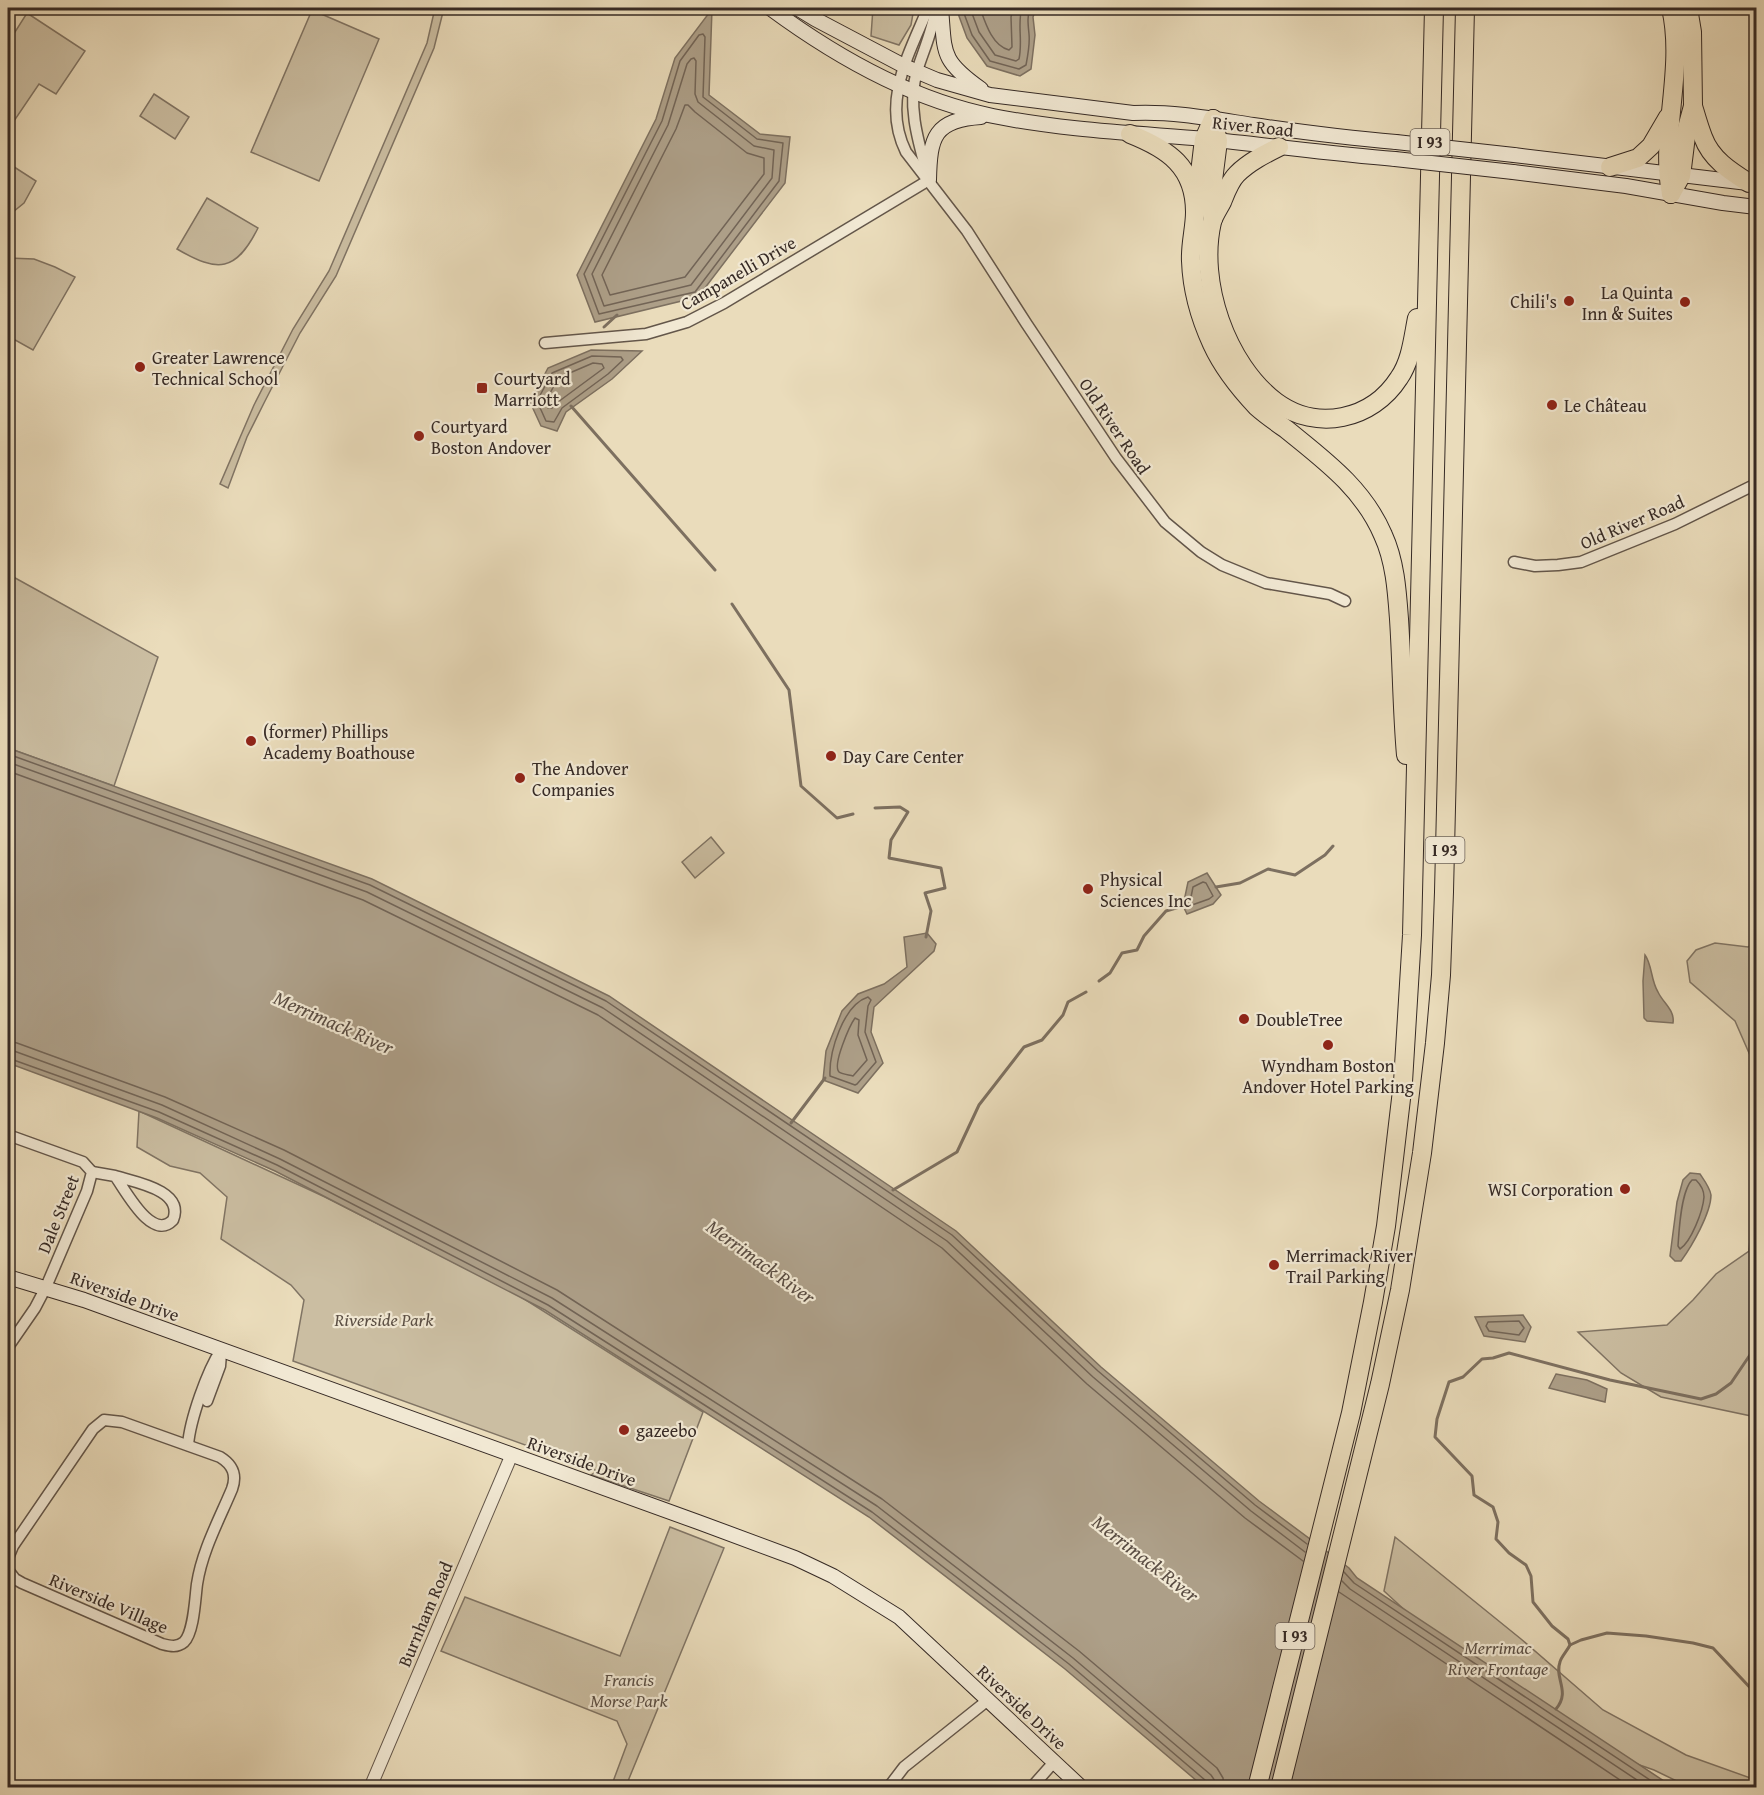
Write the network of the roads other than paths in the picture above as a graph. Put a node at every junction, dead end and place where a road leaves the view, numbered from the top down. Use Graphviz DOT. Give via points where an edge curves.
graph roads {
  1 [pos="770,8"];
  2 [pos="797,8"];
  3 [pos="928,8"];
  4 [pos="936,8"];
  5 [pos="941,8"];
  6 [pos="1434,8"];
  7 [pos="1465,8"];
  8 [pos="1476,8"];
  9 [pos="1671,8"];
  10 [pos="1688,8"];
  11 [pos="905,74"];
  12 [pos="913,91"];
  13 [pos="990,95"];
  14 [pos="1463,106"];
  15 [pos="1693,106"];
  16 [pos="1670,113"];
  17 [pos="991,116"];
  18 [pos="1213,119"];
  19 [pos="1130,134"];
  20 [pos="1211,140"];
  21 [pos="1279,147"];
  22 [pos="1610,167"];
  23 [pos="1674,175"];
  24 [pos="929,180"];
  25 [pos="1753,184"];
  26 [pos="1671,194"];
  27 [pos="1756,207"];
  28 [pos="1195,211"];
  29 [pos="1213,219"];
  30 [pos="1428,263"];
  31 [pos="545,343"];
  32 [pos="1756,484"];
  33 [pos="1514,562"];
  34 [pos="1345,601"];
  35 [pos="1414,843"];
  36 [pos="8,1136"];
  37 [pos="92,1172"];
  38 [pos="115,1176"];
  39 [pos="8,1277"];
  40 [pos="46,1287"];
  41 [pos="8,1347"];
  42 [pos="221,1350"];
  43 [pos="188,1445"];
  44 [pos="512,1454"];
  45 [pos="8,1558"];
  46 [pos="8,1570"];
  47 [pos="988,1700"];
  48 [pos="1054,1762"];
  49 [pos="370,1788"];
  50 [pos="888,1788"];
  51 [pos="1031,1788"];
  52 [pos="1082,1788"];
  53 [pos="1257,1788"];
  54 [pos="1280,1788"];
  1 -- 11 [label="main road, River Road" via="863,68"];
  2 -- 11 [label="main road, River Road"];
  3 -- 11 [label="street"];
  4 -- 11 [label="street" via="934,22"];
  5 -- 13 [label="main road" via="944,50 958,71"];
  6 -- 30 [label="highway, I 93"];
  7 -- 14 [label="highway, I 93"];
  8 -- 14 [label="highway"];
  9 -- 16 [label="highway" via="1676,61"];
  10 -- 15 [label="highway"];
  11 -- 12 [label="main road, River Road"];
  11 -- 13 [label="main road, River Road"];
  11 -- 24 [label="street, Old River Road" via="896,109 900,139"];
  12 -- 17 [label="main road, River Road"];
  12 -- 24 [label="street, Old River Road" via="918,137"];
  13 -- 18 [label="main road, River Road"];
  14 -- 54 [label="highway, I 93" via="1444,892 1435,1043 1412,1220 1390,1338"];
  15 -- 23 [label="highway"];
  15 -- 25 [label="highway" via="1703,139 1713,155"];
  16 -- 22 [label="highway" via="1646,151 1638,158"];
  16 -- 23 [label="highway"];
  17 -- 19 [label="main road, River Road"];
  17 -- 24 [label="main road" via="948,123 938,133 932,145"];
  18 -- 20 [label="highway"];
  18 -- 22 [label="main road, River Road, bridge" via="1335,137"];
  19 -- 20 [label="main road, River Road"];
  19 -- 28 [label="highway" via="1162,148 1180,165 1192,190"];
  20 -- 21 [label="main road, River Road"];
  20 -- 28 [label="highway"];
  20 -- 29 [label="highway"];
  21 -- 26 [label="main road, River Road, bridge" via="1513,172"];
  21 -- 29 [label="highway" via="1237,174"];
  22 -- 23 [label="main road, River Road"];
  23 -- 25 [label="main road, River Road"];
  23 -- 26 [label="highway"];
  24 -- 31 [label="street, Campanelli Drive" via="687,322 646,334"];
  24 -- 34 [label="street, Old River Road" via="967,231 1116,458 1165,522 1222,566 1266,583 1330,594"];
  26 -- 27 [label="main road, River Road"];
  28 -- 35 [label="highway" via="1193,288 1222,365 1258,408 1345,478 1370,510 1391,555"];
  29 -- 30 [label="highway" via="1208,269 1222,326 1246,371 1262,388 1276,402 1307,416 1346,418 1376,403 1395,384 1413,343"];
  30 -- 35 [label="highway, I 93"];
  32 -- 33 [label="street, Old River Road" via="1675,524 1581,562 1535,566"];
  35 -- 53 [label="highway, I 93" via="1403,1082 1373,1302 1334,1485"];
  36 -- 37 [label="street, Dale Street" via="83,1162"];
  37 -- 38 [label="street"];
  37 -- 40 [label="street, Dale Street"];
  38 -- 38 [label="street" via="163,1193 174,1205 173,1220 164,1226 152,1223"];
  39 -- 40 [label="main road, Riverside Drive"];
  40 -- 41 [label="street, Dale Street"];
  40 -- 42 [label="main road, Riverside Drive"];
  42 -- 43 [label="street" via="220,1366"];
  42 -- 44 [label="main road, Riverside Drive"];
  43 -- 45 [label="street, Riverside Village" via="118,1420 100,1422"];
  43 -- 46 [label="street, Riverside Village" via="225,1460 235,1477 204,1556 187,1638 178,1646 162,1644 22,1583"];
  44 -- 47 [label="main road, Riverside Drive" via="795,1558 843,1580 899,1617"];
  44 -- 49 [label="street, Burnham Road"];
  47 -- 48 [label="main road, Riverside Drive"];
  47 -- 50 [label="street" via="904,1767"];
  48 -- 51 [label="street"];
  48 -- 52 [label="main road, Riverside Drive"];
}
